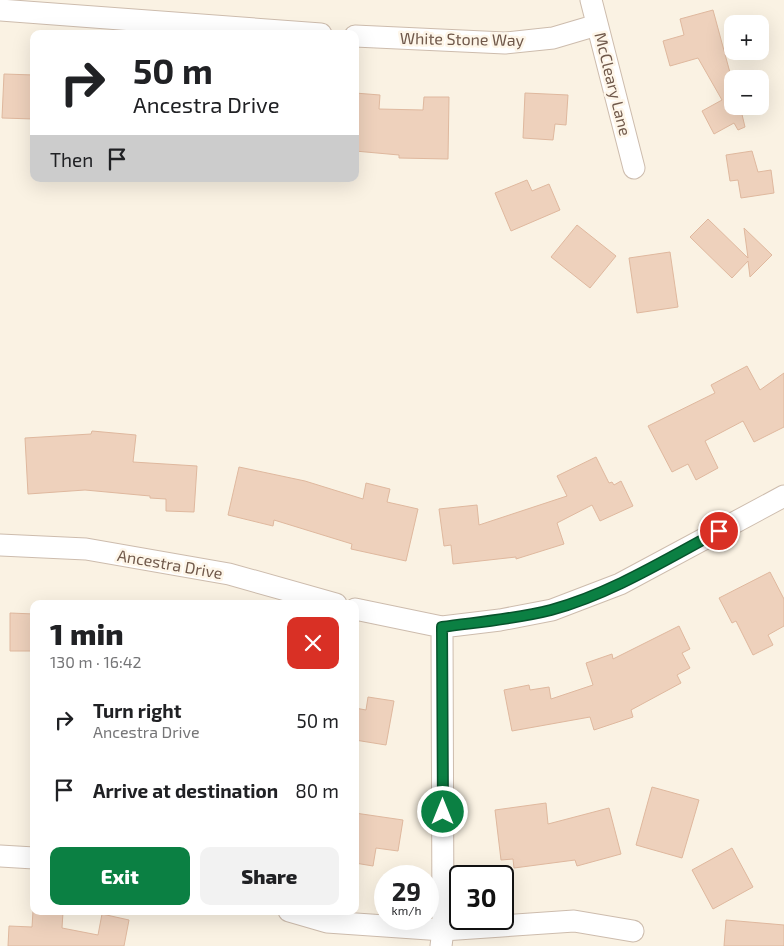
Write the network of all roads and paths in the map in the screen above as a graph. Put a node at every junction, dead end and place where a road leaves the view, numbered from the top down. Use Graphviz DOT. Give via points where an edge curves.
graph roads {
  1 [pos="591,0"];
  2 [pos="0,10"];
  3 [pos="598,25"];
  4 [pos="268,30"];
  5 [pos="359,36"];
  6 [pos="634,168"];
  7 [pos="784,496"];
  8 [pos="0,545"];
  9 [pos="322,600"];
  10 [pos="359,610"];
  11 [pos="442,627"];
  12 [pos="0,856"];
  13 [pos="30,858"];
  14 [pos="303,915"];
  15 [pos="633,931"];
  16 [pos="442,938"];
  1 -- 3 [label="street, McCleary Lane"];
  2 -- 4 [label="street"];
  3 -- 5 [label="street, White Stone Way" via="553,38 505,43"];
  3 -- 6 [label="street, McCleary Lane"];
  7 -- 11 [label="street" via="620,584 594,594 552,610"];
  8 -- 9 [label="street, Ancestra Drive" via="96,550 229,574"];
  10 -- 11 [label="street"];
  11 -- 16 [label="street"];
  12 -- 13 [label="street"];
  14 -- 16 [label="street" via="327,922"];
  15 -- 16 [label="street" via="574,921"];
}
